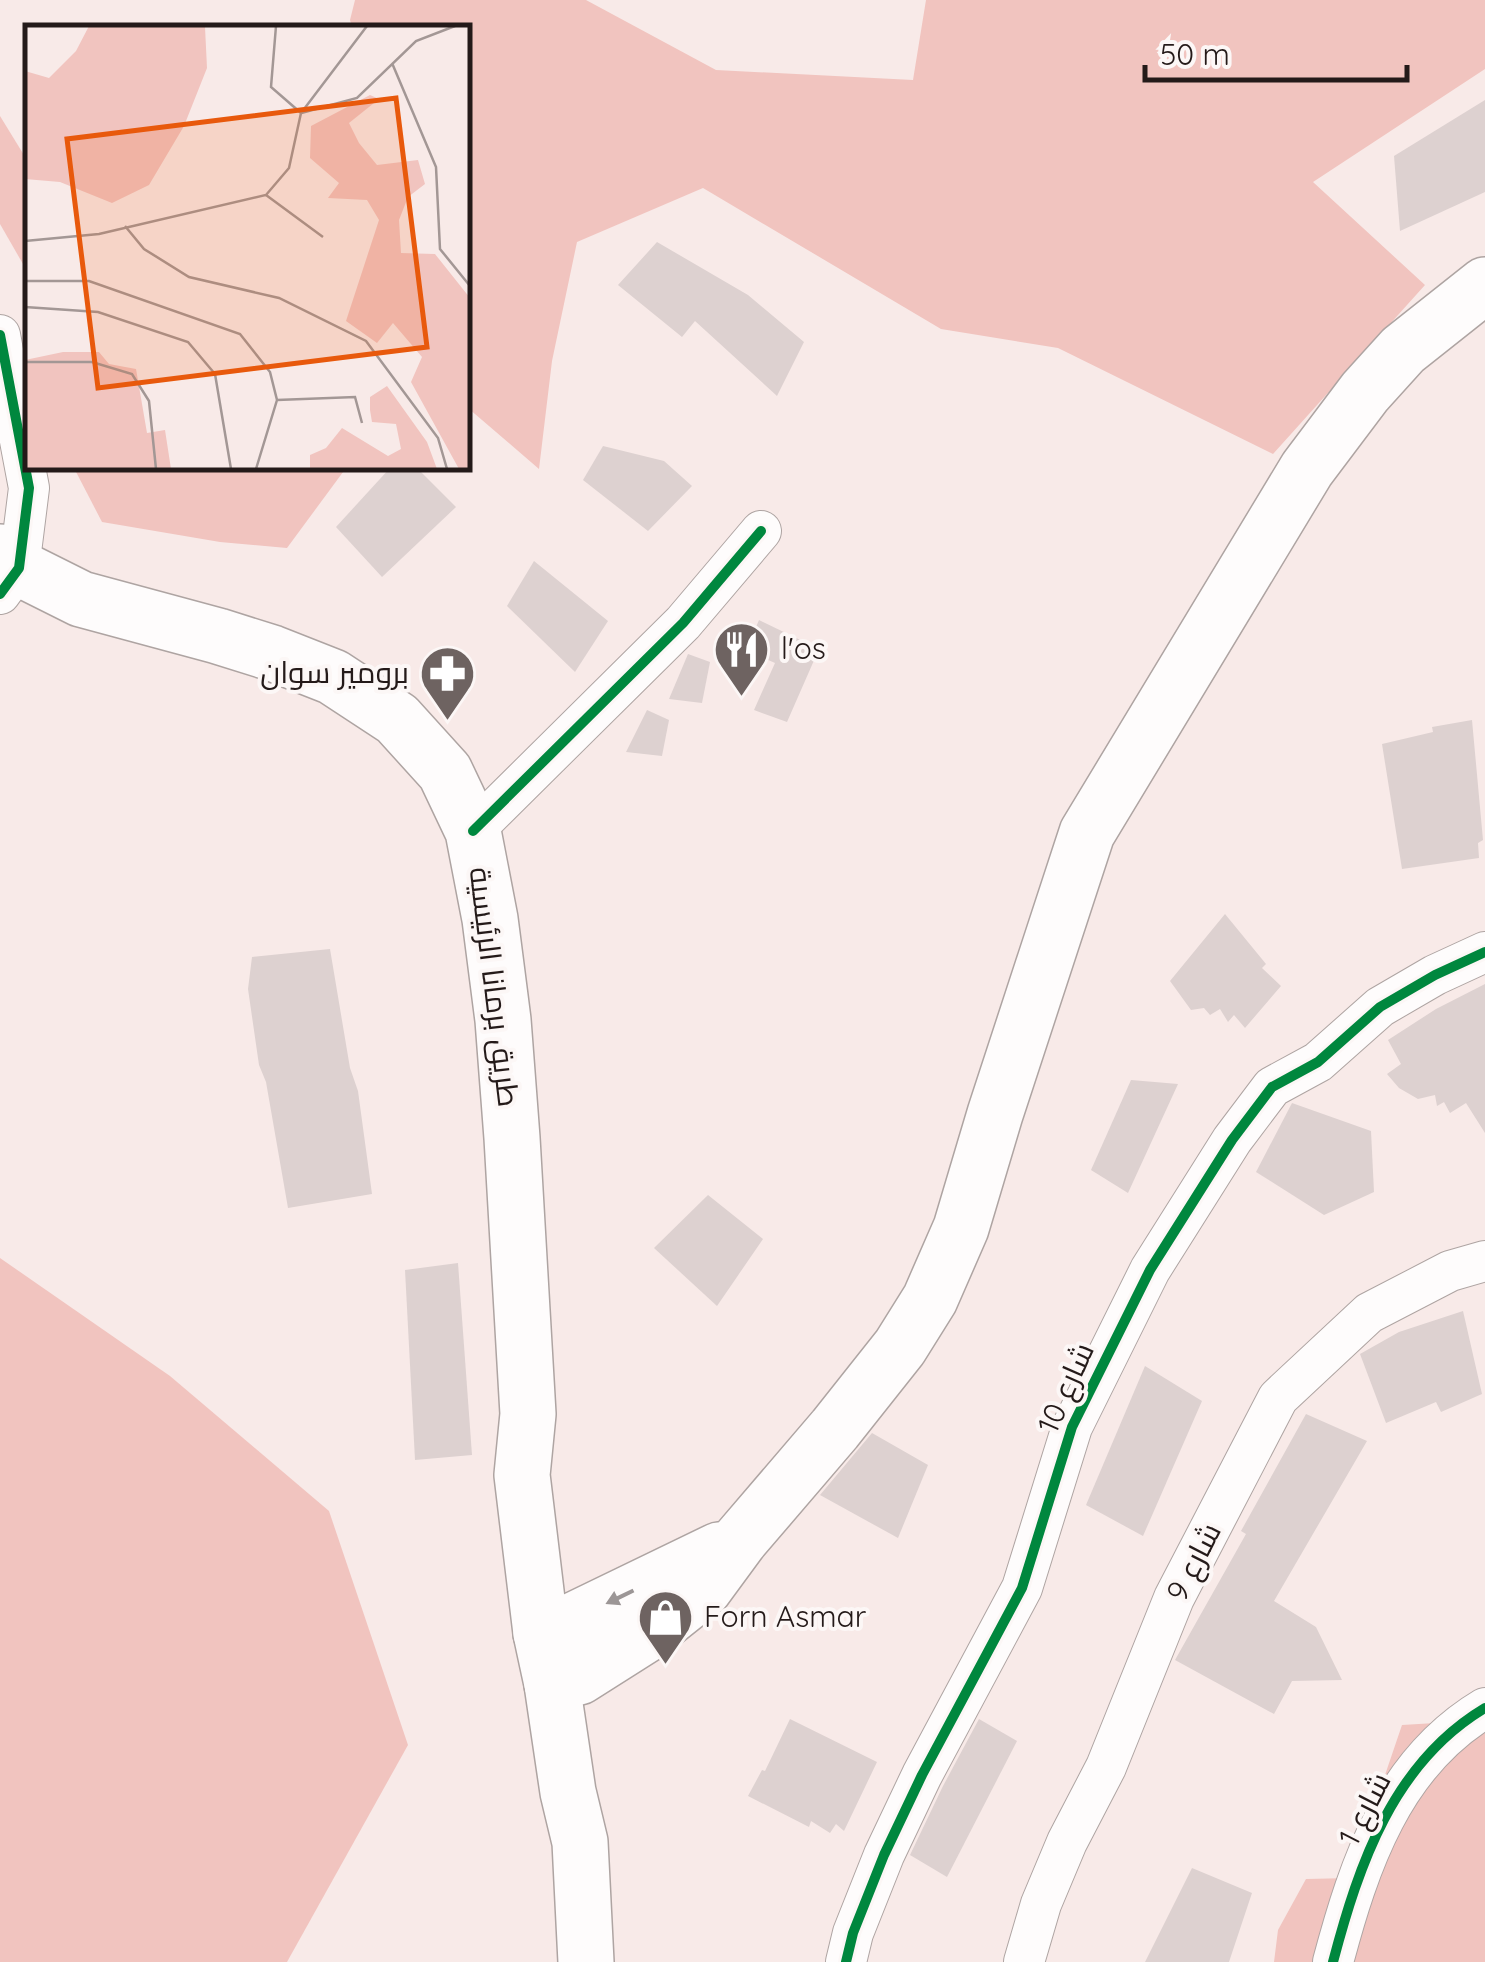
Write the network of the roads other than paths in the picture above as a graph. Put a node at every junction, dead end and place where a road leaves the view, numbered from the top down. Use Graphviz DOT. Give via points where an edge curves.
graph roads {
  1 [pos="1485,285"];
  2 [pos="0,336"];
  3 [pos="25,467"];
  4 [pos="26,470"];
  5 [pos="760,531"];
  6 [pos="6,572"];
  7 [pos="473,832"];
  8 [pos="1485,952"];
  9 [pos="1485,1261"];
  10 [pos="561,1654"];
  11 [pos="1485,1708"];
  12 [pos="586,1962"];
  13 [pos="846,1962"];
  14 [pos="1024,1962"];
  15 [pos="1332,1962"];
  1 -- 10 [label="main road" via="1403,350 1308,469 1087,833 960,1228 930,1299 900,1347 740,1540"];
  2 -- 3 [label="street"];
  4 -- 6 [label="street" via="29,488"];
  5 -- 7 [label="street" via="683,624"];
  6 -- 7 [label="main road, طريق برمانا الرئيسية" via="334,677 397,718 445,772"];
  7 -- 10 [label="main road, طريق برمانا الرئيسية" via="503,1020 528,1414 552,1475"];
  8 -- 13 [label="street, شارع 10" via="1380,1007 1318,1062 1272,1087 1232,1140 1150,1270 1072,1427 1022,1588 922,1775"];
  9 -- 14 [label="street, شارع 9" via="1450,1271 1369,1313 1278,1398 1174,1598 1106,1767 1066,1842"];
  10 -- 12 [label="main road, طريق برمانا الرئيسية" via="592,1772 580,1842"];
  11 -- 15 [label="street, شارع 1" via="1430,1749 1406,1780 1359,1876"];
}
